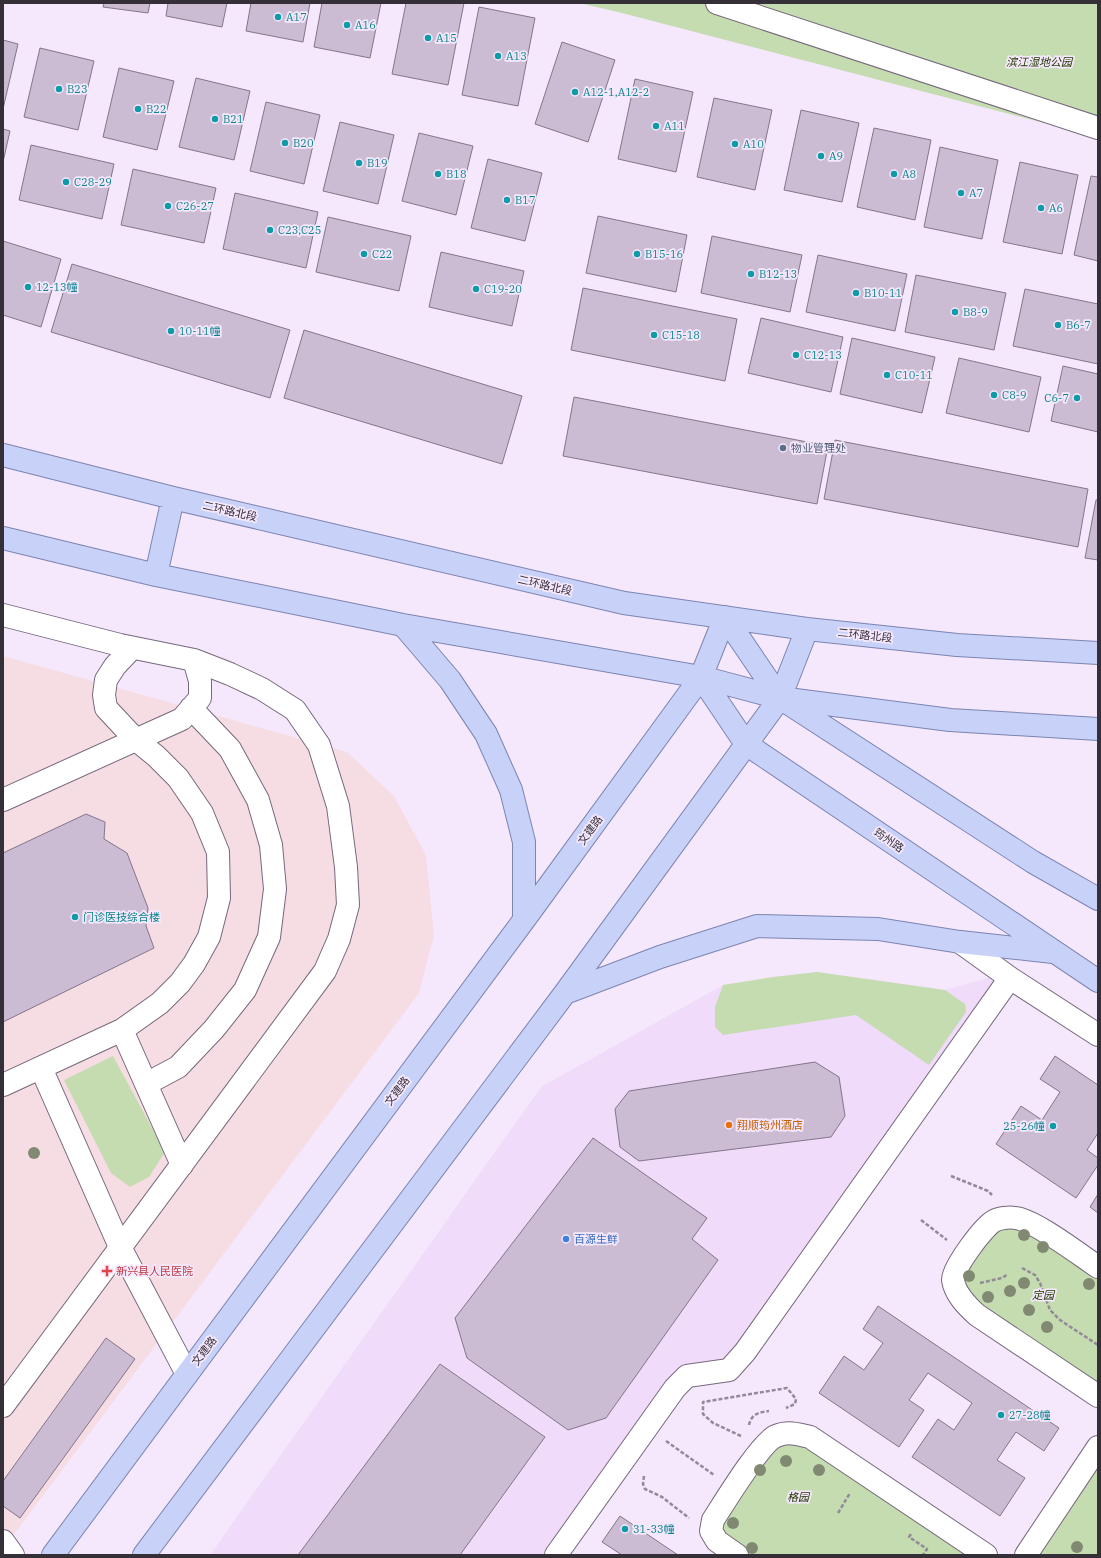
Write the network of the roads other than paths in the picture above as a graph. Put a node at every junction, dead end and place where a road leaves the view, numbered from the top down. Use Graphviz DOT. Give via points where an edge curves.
graph roads {
  1 [pos="717,3"];
  2 [pos="1098,128"];
  3 [pos="3,455"];
  4 [pos="173,498"];
  5 [pos="3,538"];
  6 [pos="156,575"];
  7 [pos="3,615"];
  8 [pos="725,617"];
  9 [pos="403,625"];
  10 [pos="807,629"];
  11 [pos="132,648"];
  12 [pos="1098,653"];
  13 [pos="194,660"];
  14 [pos="702,677"];
  15 [pos="780,698"];
  16 [pos="191,708"];
  17 [pos="1098,729"];
  18 [pos="136,740"];
  19 [pos="746,744"];
  20 [pos="3,800"];
  21 [pos="1098,899"];
  22 [pos="524,920"];
  23 [pos="960,942"];
  24 [pos="1056,952"];
  25 [pos="1010,978"];
  26 [pos="1098,981"];
  27 [pos="565,993"];
  28 [pos="122,1030"];
  29 [pos="1098,1035"];
  30 [pos="41,1068"];
  31 [pos="146,1084"];
  32 [pos="3,1085"];
  33 [pos="182,1165"];
  34 [pos="120,1247"];
  35 [pos="1098,1267"];
  36 [pos="187,1374"];
  37 [pos="1098,1396"];
  38 [pos="3,1406"];
  39 [pos="1098,1447"];
  40 [pos="3,1541"];
  41 [pos="13,1555"];
  42 [pos="53,1555"];
  43 [pos="144,1555"];
  44 [pos="556,1555"];
  45 [pos="737,1555"];
  46 [pos="986,1555"];
  47 [pos="1026,1555"];
  1 -- 2 [label="street"];
  3 -- 4 [label="main road, 二环路北段"];
  4 -- 6 [label="main road"];
  4 -- 8 [label="main road, 二环路北段" via="624,603"];
  5 -- 6 [label="main road"];
  6 -- 9 [label="main road"];
  7 -- 11 [label="street"];
  8 -- 10 [label="main road, 二环路北段"];
  8 -- 14 [label="main road, 文建路"];
  8 -- 15 [label="main road"];
  9 -- 14 [label="main road"];
  9 -- 22 [label="main road" via="450,680 486,734 511,790 524,842"];
  10 -- 12 [label="main road, 二环路北段" via="957,645"];
  10 -- 15 [label="main road"];
  11 -- 13 [label="street"];
  11 -- 18 [label="street" via="106,680 104,695 106,708"];
  13 -- 16 [label="street" via="200,681 200,698"];
  13 -- 33 [label="street" via="262,689 295,710 320,745 338,806 348,905 339,939 325,971"];
  14 -- 15 [label="main road"];
  14 -- 19 [label="main road, 筠州路"];
  14 -- 22 [label="main road, 文建路"];
  15 -- 17 [label="main road" via="950,720"];
  15 -- 19 [label="main road"];
  15 -- 21 [label="main road" via="1033,862"];
  16 -- 18 [label="street" via="182,719"];
  16 -- 31 [label="street" via="230,749 258,800 271,845 275,890 269,937 244,990 214,1029 178,1067"];
  18 -- 20 [label="street"];
  18 -- 28 [label="street" via="178,778 202,812 218,852 219,898 209,937 194,964 160,1003"];
  19 -- 24 [label="main road, 筠州路"];
  19 -- 27 [label="main road"];
  22 -- 36 [label="main road, 文建路"];
  23 -- 24 [label="main road"];
  23 -- 25 [label="street"];
  23 -- 27 [label="main road" via="878,929 757,926 660,957"];
  24 -- 26 [label="main road, 筠州路"];
  25 -- 29 [label="street"];
  25 -- 44 [label="street" via="745,1352 729,1370 686,1376"];
  27 -- 43 [label="main road"];
  28 -- 30 [label="street"];
  28 -- 31 [label="street"];
  30 -- 32 [label="street"];
  30 -- 34 [label="street"];
  31 -- 33 [label="street"];
  33 -- 34 [label="street"];
  34 -- 36 [label="street"];
  34 -- 38 [label="street"];
  35 -- 37 [label="street" via="1029,1222 1014,1218 994,1221 982,1231 955,1271 953,1280 963,1302 977,1315"];
  36 -- 42 [label="main road, 文建路"];
  39 -- 47 [label="street"];
  40 -- 41 [label="street"];
  45 -- 46 [label="street" via="717,1542 711,1531 713,1520 734,1489 753,1446 763,1446 776,1436 790,1432 810,1436"];
}
